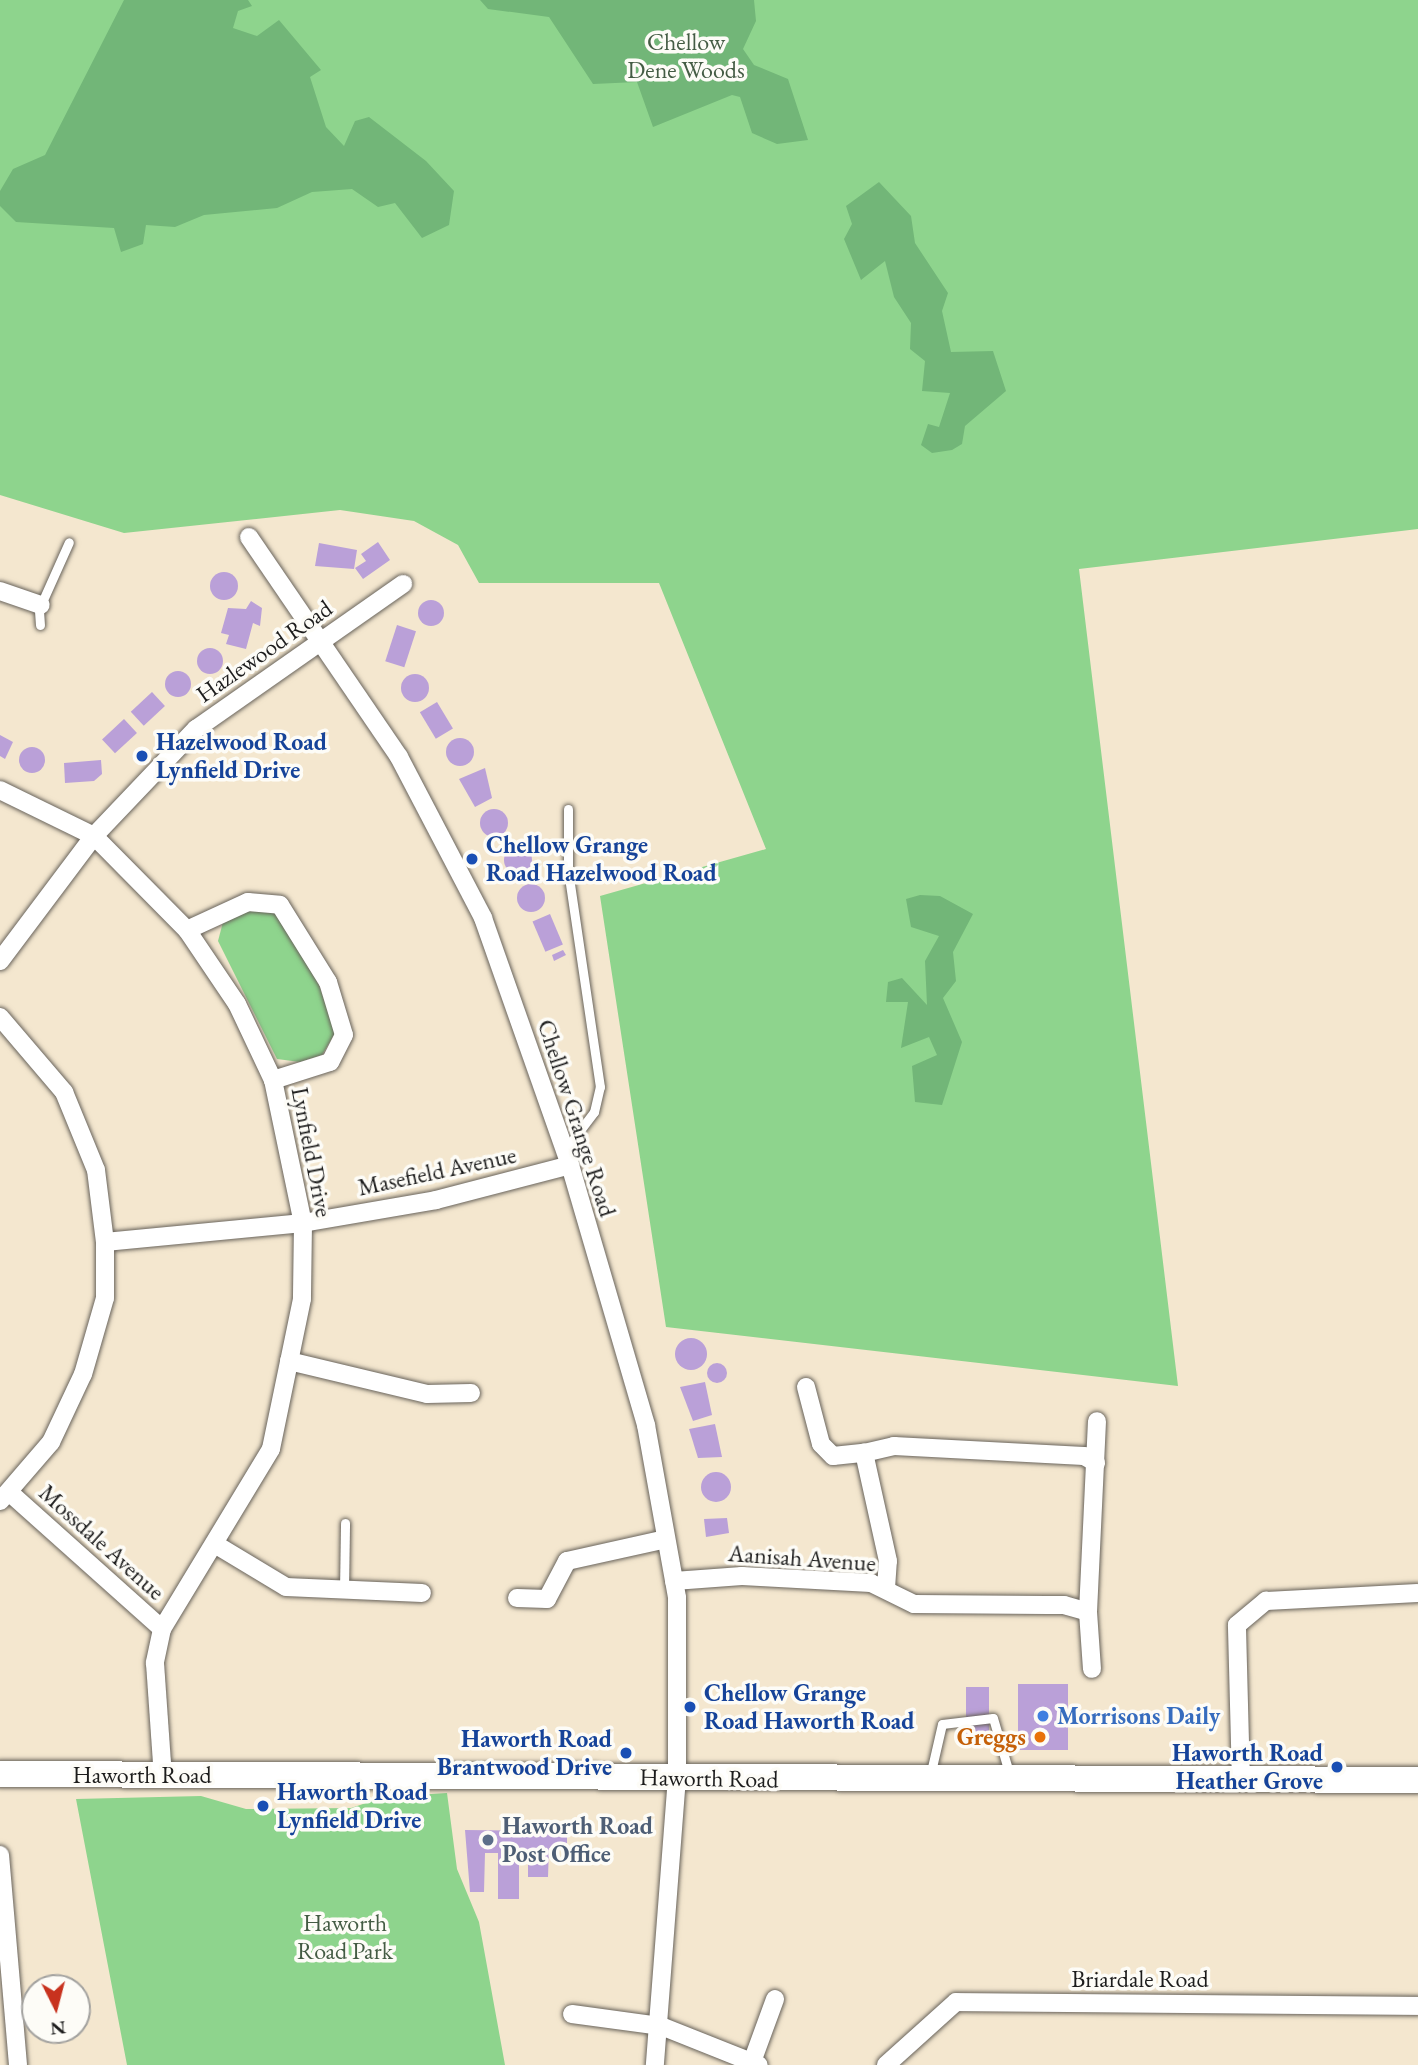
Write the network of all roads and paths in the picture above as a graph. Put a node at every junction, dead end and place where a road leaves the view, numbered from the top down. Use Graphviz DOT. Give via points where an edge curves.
graph roads {
  1 [pos="249,537"];
  2 [pos="69,542"];
  3 [pos="403,584"];
  4 [pos="0,591"];
  5 [pos="41,605"];
  6 [pos="40,625"];
  7 [pos="320,643"];
  8 [pos="0,790"];
  9 [pos="568,809"];
  10 [pos="94,836"];
  11 [pos="187,930"];
  12 [pos="0,961"];
  13 [pos="0,1017"];
  14 [pos="273,1080"];
  15 [pos="567,1157"];
  16 [pos="303,1223"];
  17 [pos="105,1242"];
  18 [pos="289,1362"];
  19 [pos="806,1387"];
  20 [pos="471,1393"];
  21 [pos="1097,1421"];
  22 [pos="864,1452"];
  23 [pos="1096,1463"];
  24 [pos="5,1497"];
  25 [pos="345,1523"];
  26 [pos="666,1539"];
  27 [pos="218,1546"];
  28 [pos="674,1581"];
  29 [pos="886,1588"];
  30 [pos="344,1590"];
  31 [pos="422,1593"];
  32 [pos="1418,1593"];
  33 [pos="517,1598"];
  34 [pos="1088,1612"];
  35 [pos="162,1629"];
  36 [pos="1092,1669"];
  37 [pos="0,1774"];
  38 [pos="163,1777"];
  39 [pos="677,1777"];
  40 [pos="1418,1780"];
  41 [pos="928,1781"];
  42 [pos="1012,1781"];
  43 [pos="1241,1781"];
  44 [pos="0,1855"];
  45 [pos="6,1986"];
  46 [pos="775,1999"];
  47 [pos="1418,2006"];
  48 [pos="572,2014"];
  49 [pos="660,2026"];
  50 [pos="755,2063"];
  51 [pos="18,2065"];
  52 [pos="655,2065"];
  53 [pos="886,2065"];
  1 -- 7 [label="street, Chellow Grange Road"];
  2 -- 5 [label="lane"];
  3 -- 7 [label="street, Hazlewood Road"];
  4 -- 5 [label="street"];
  5 -- 6 [label="lane"];
  7 -- 10 [label="street, Hazlewood Road" via="196,729"];
  7 -- 15 [label="street, Chellow Grange Road" via="399,757 483,918"];
  8 -- 10 [label="street, Lynfield Drive"];
  9 -- 15 [label="lane" via="568,870 600,1087 594,1112"];
  10 -- 11 [label="street, Lynfield Drive"];
  10 -- 12 [label="street, Hazlewood Road"];
  11 -- 14 [label="street, Lynfield Drive" via="237,1004"];
  11 -- 14 [label="street" via="248,902 280,905 328,982 344,1035 330,1062"];
  13 -- 17 [label="street" via="64,1092 96,1170"];
  14 -- 16 [label="street, Lynfield Drive"];
  15 -- 16 [label="street, Masefield Avenue" via="436,1200"];
  15 -- 26 [label="street, Chellow Grange Road" via="646,1425"];
  16 -- 17 [label="street, Masefield Avenue"];
  16 -- 18 [label="street, Lynfield Drive" via="302,1299"];
  17 -- 24 [label="street" via="105,1298 83,1374 51,1442"];
  18 -- 20 [label="street" via="426,1394"];
  18 -- 27 [label="street, Lynfield Drive" via="271,1449"];
  19 -- 22 [label="street" via="821,1444 833,1456"];
  21 -- 23 [label="street"];
  22 -- 23 [label="street" via="894,1446 1084,1456"];
  22 -- 29 [label="street" via="888,1561"];
  23 -- 34 [label="street"];
  24 -- 35 [label="street, Mossdale Avenue"];
  25 -- 30 [label="lane"];
  26 -- 28 [label="street, Chellow Grange Road"];
  26 -- 33 [label="street" via="567,1562 547,1599"];
  27 -- 30 [label="street" via="286,1587"];
  27 -- 35 [label="street, Lynfield Drive"];
  28 -- 29 [label="street, Aanisah Avenue" via="763,1577"];
  28 -- 39 [label="street, Chellow Grange Road"];
  29 -- 34 [label="street, Aanisah Avenue" via="914,1604 1064,1605"];
  30 -- 31 [label="street"];
  32 -- 43 [label="street" via="1266,1601 1237,1625"];
  34 -- 36 [label="street"];
  35 -- 38 [label="street, Lynfield Drive" via="155,1663"];
  37 -- 38 [label="main road, Haworth Road"];
  38 -- 39 [label="main road, Haworth Road"];
  39 -- 41 [label="main road, Haworth Road"];
  39 -- 49 [label="street, Chellow Grange Road"];
  40 -- 43 [label="main road, Haworth Road"];
  41 -- 42 [label="main road, Haworth Road"];
  41 -- 42 [label="lane" via="942,1724 993,1717"];
  42 -- 43 [label="main road, Haworth Road"];
  44 -- 45 [label="street"];
  45 -- 51 [label="street"];
  46 -- 50 [label="street"];
  47 -- 53 [label="street, Briardale Road" via="956,2002"];
  48 -- 49 [label="street"];
  49 -- 50 [label="street"];
  49 -- 52 [label="street, Chellow Grange Road"];
}
